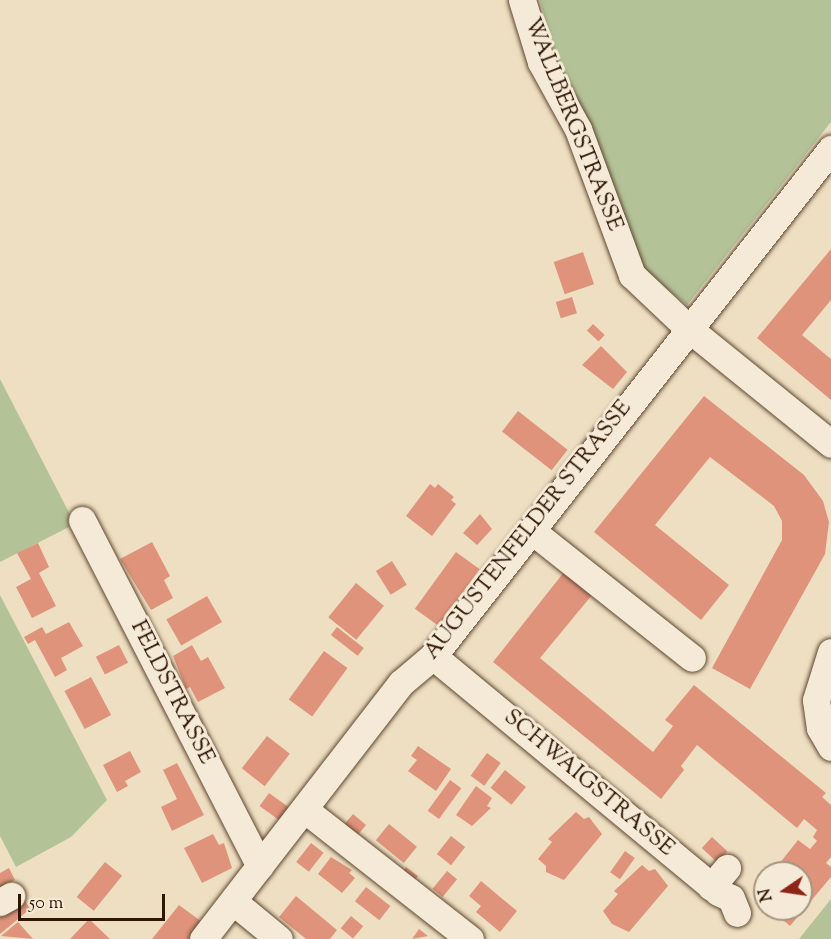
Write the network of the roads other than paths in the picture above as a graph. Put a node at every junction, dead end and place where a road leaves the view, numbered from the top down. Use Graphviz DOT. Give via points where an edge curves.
graph roads {
  1 [pos="522,0"];
  2 [pos="831,149"];
  3 [pos="688,328"];
  4 [pos="831,444"];
  5 [pos="82,520"];
  6 [pos="532,531"];
  7 [pos="831,652"];
  8 [pos="433,656"];
  9 [pos="692,658"];
  10 [pos="831,747"];
  11 [pos="304,809"];
  12 [pos="260,866"];
  13 [pos="234,902"];
  14 [pos="737,913"];
  15 [pos="203,939"];
  16 [pos="279,939"];
  17 [pos="470,939"];
  1 -- 3 [label="street, WALLBERGSTRASSE" via="541,62 578,129 632,275"];
  2 -- 3 [label="street, AUGUSTENFELDER STRASSE"];
  3 -- 4 [label="street, WALLBERGSTRASSE"];
  3 -- 6 [label="street, AUGUSTENFELDER STRASSE"];
  5 -- 12 [label="street, FELDSTRASSE"];
  6 -- 8 [label="street, AUGUSTENFELDER STRASSE"];
  6 -- 9 [label="street"];
  7 -- 10 [label="street" via="816,700 819,728"];
  8 -- 11 [label="street, AUGUSTENFELDER STRASSE" via="401,683"];
  8 -- 14 [label="street, SCHWAIGSTRASSE" via="719,877"];
  11 -- 12 [label="street, AUGUSTENFELDER STRASSE"];
  11 -- 17 [label="street"];
  12 -- 13 [label="street, AUGUSTENFELDER STRASSE"];
  13 -- 15 [label="street, AUGUSTENFELDER STRASSE"];
  13 -- 16 [label="street"];
}
